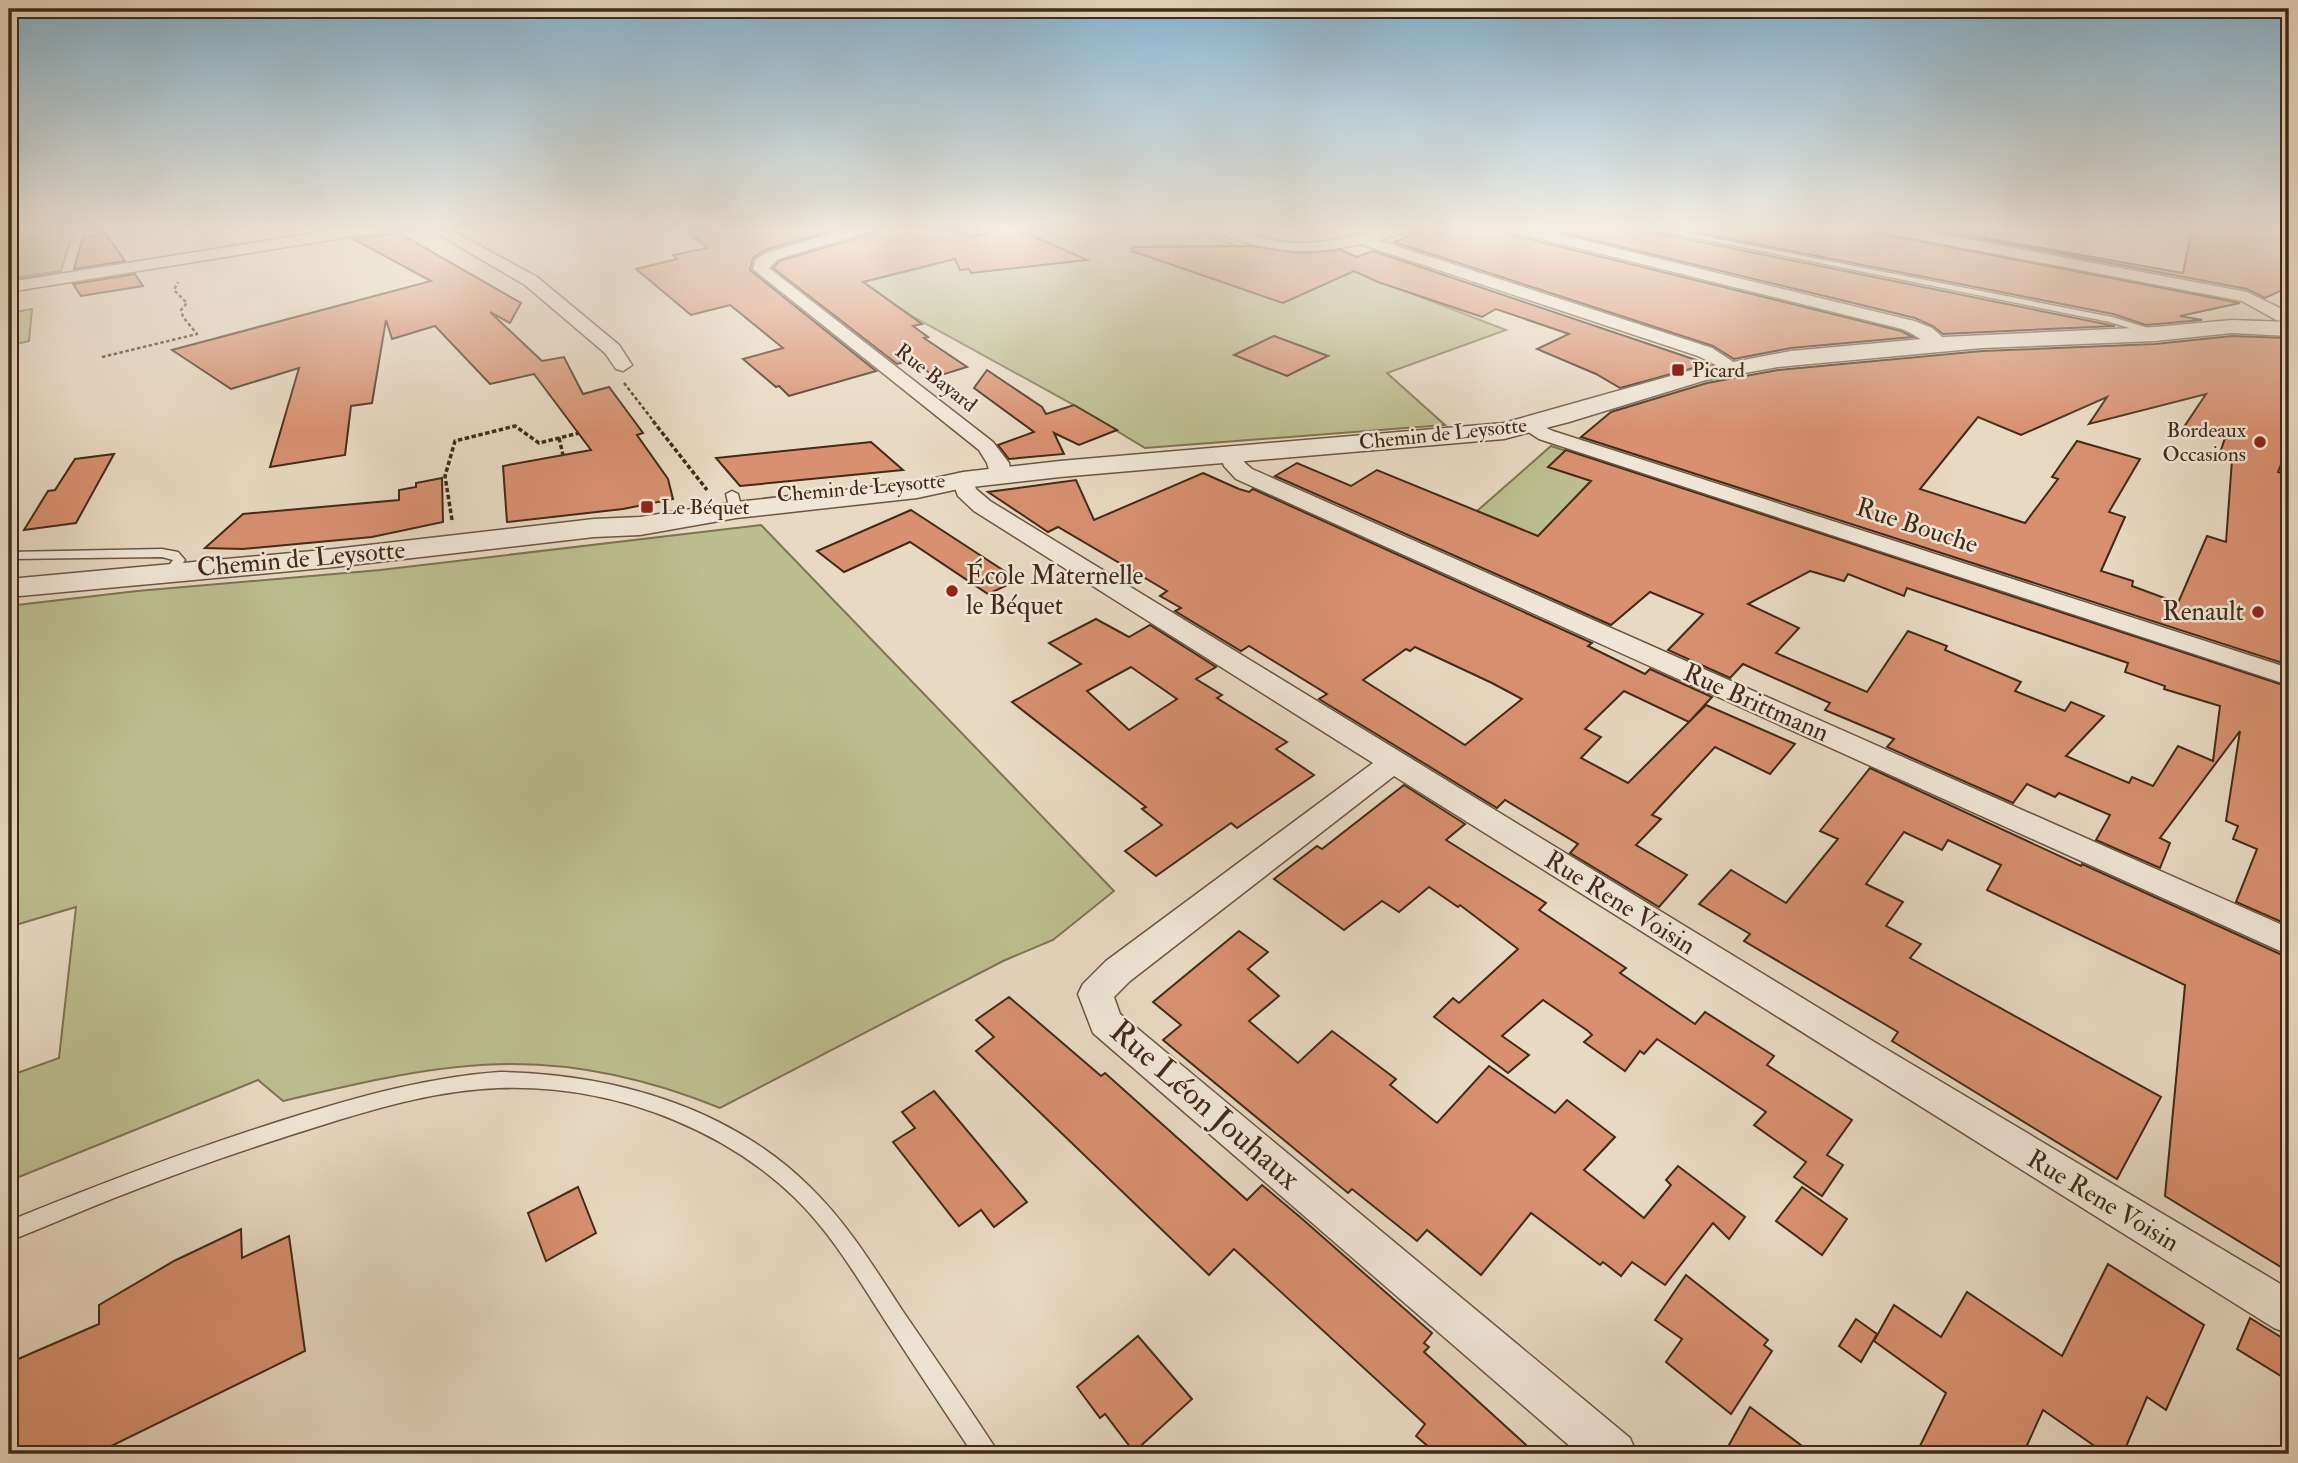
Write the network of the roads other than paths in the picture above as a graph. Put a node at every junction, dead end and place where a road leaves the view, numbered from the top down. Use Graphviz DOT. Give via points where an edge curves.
graph roads {
  1 [pos="548,295"];
  2 [pos="794,295"];
  3 [pos="1531,295"];
  4 [pos="1788,295"];
  5 [pos="1988,295"];
  6 [pos="2242,295"];
  7 [pos="2280,321"];
  8 [pos="2151,335"];
  9 [pos="1940,343"];
  10 [pos="623,365"];
  11 [pos="1732,367"];
  12 [pos="1530,426"];
  13 [pos="1231,455"];
  14 [pos="1000,476"];
  15 [pos="963,480"];
  16 [pos="9,556"];
  17 [pos="171,571"];
  18 [pos="9,588"];
  19 [pos="2289,677"];
  20 [pos="1393,762"];
  21 [pos="2289,942"];
  22 [pos="9,1231"];
  23 [pos="2289,1313"];
  24 [pos="986,1454"];
  25 [pos="1614,1454"];
  1 -- 10 [label="street" via="612,349"];
  2 -- 14 [label="street, Rue Bayard" via="986,446 998,463"];
  3 -- 11 [label="street" via="1704,352"];
  4 -- 9 [label="street" via="1908,325"];
  5 -- 8 [label="lane" via="2112,320"];
  6 -- 7 [label="street"];
  7 -- 8 [label="street, Chemin de Leysotte"];
  8 -- 9 [label="street, Chemin de Leysotte"];
  9 -- 11 [label="street, Chemin de Leysotte"];
  11 -- 12 [label="street, Chemin de Leysotte"];
  12 -- 13 [label="street, Chemin de Leysotte"];
  12 -- 19 [label="street, Rue Bouche" via="1546,435"];
  13 -- 14 [label="street, Chemin de Leysotte"];
  13 -- 21 [label="street, Rue Brittmann" via="1244,474"];
  14 -- 15 [label="street, Chemin de Leysotte"];
  15 -- 17 [label="street, Chemin de Leysotte" via="917,490 734,501 640,526"];
  15 -- 20 [label="street, Rue Rene Voisin" via="978,503"];
  16 -- 17 [label="lane" via="162,553 180,560"];
  17 -- 18 [label="street, Chemin de Leysotte"];
  20 -- 23 [label="street, Rue Rene Voisin"];
  20 -- 25 [label="street, Rue Léon Jouhaux" via="1118,971 1095,994 1105,1023"];
  22 -- 24 [label="lane" via="142,1176 265,1134 433,1087 500,1080 559,1082 617,1094 715,1129 761,1156 802,1191 846,1244"];
}
